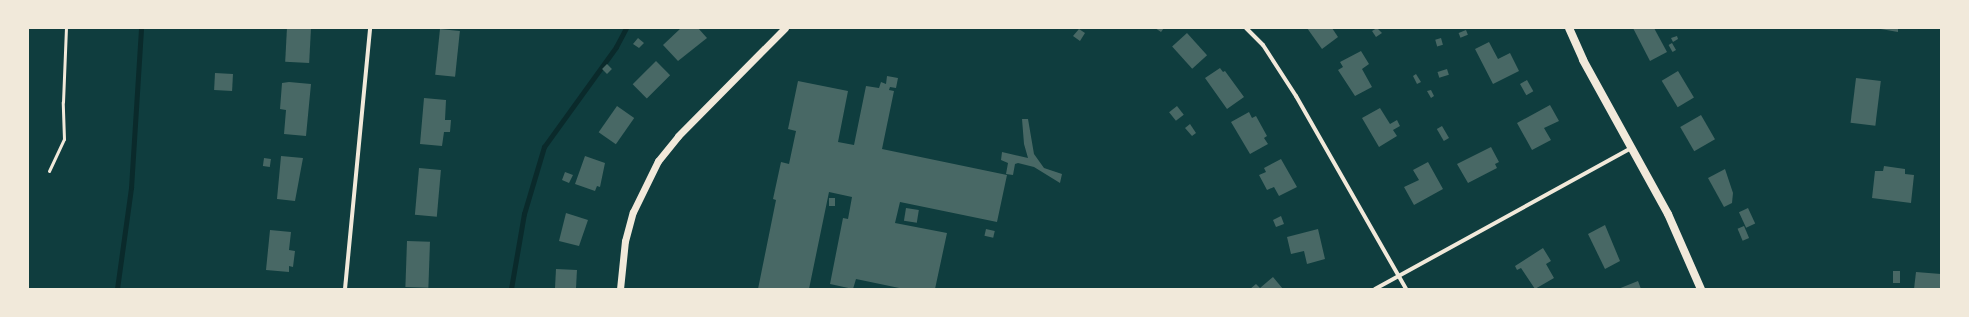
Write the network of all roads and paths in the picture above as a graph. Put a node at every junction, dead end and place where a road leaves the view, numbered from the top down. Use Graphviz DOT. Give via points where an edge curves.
graph roads {
  1 [pos="66,28"];
  2 [pos="370,28"];
  3 [pos="785,28"];
  4 [pos="1246,28"];
  5 [pos="1569,28"];
  6 [pos="1632,148"];
  7 [pos="49,171"];
  8 [pos="1398,276"];
  9 [pos="346,289"];
  10 [pos="620,289"];
  11 [pos="1374,289"];
  12 [pos="1406,289"];
  13 [pos="1701,289"];
  1 -- 7 [label="lane" via="62,102 64,139"];
  2 -- 9 [label="street"];
  3 -- 10 [label="street" via="678,136 658,161 633,212 625,241"];
  4 -- 8 [label="street" via="1263,45 1296,96"];
  5 -- 6 [label="main road" via="1583,60"];
  6 -- 8 [label="street"];
  6 -- 13 [label="main road" via="1668,214"];
  8 -- 11 [label="street"];
  8 -- 12 [label="street"];
}
